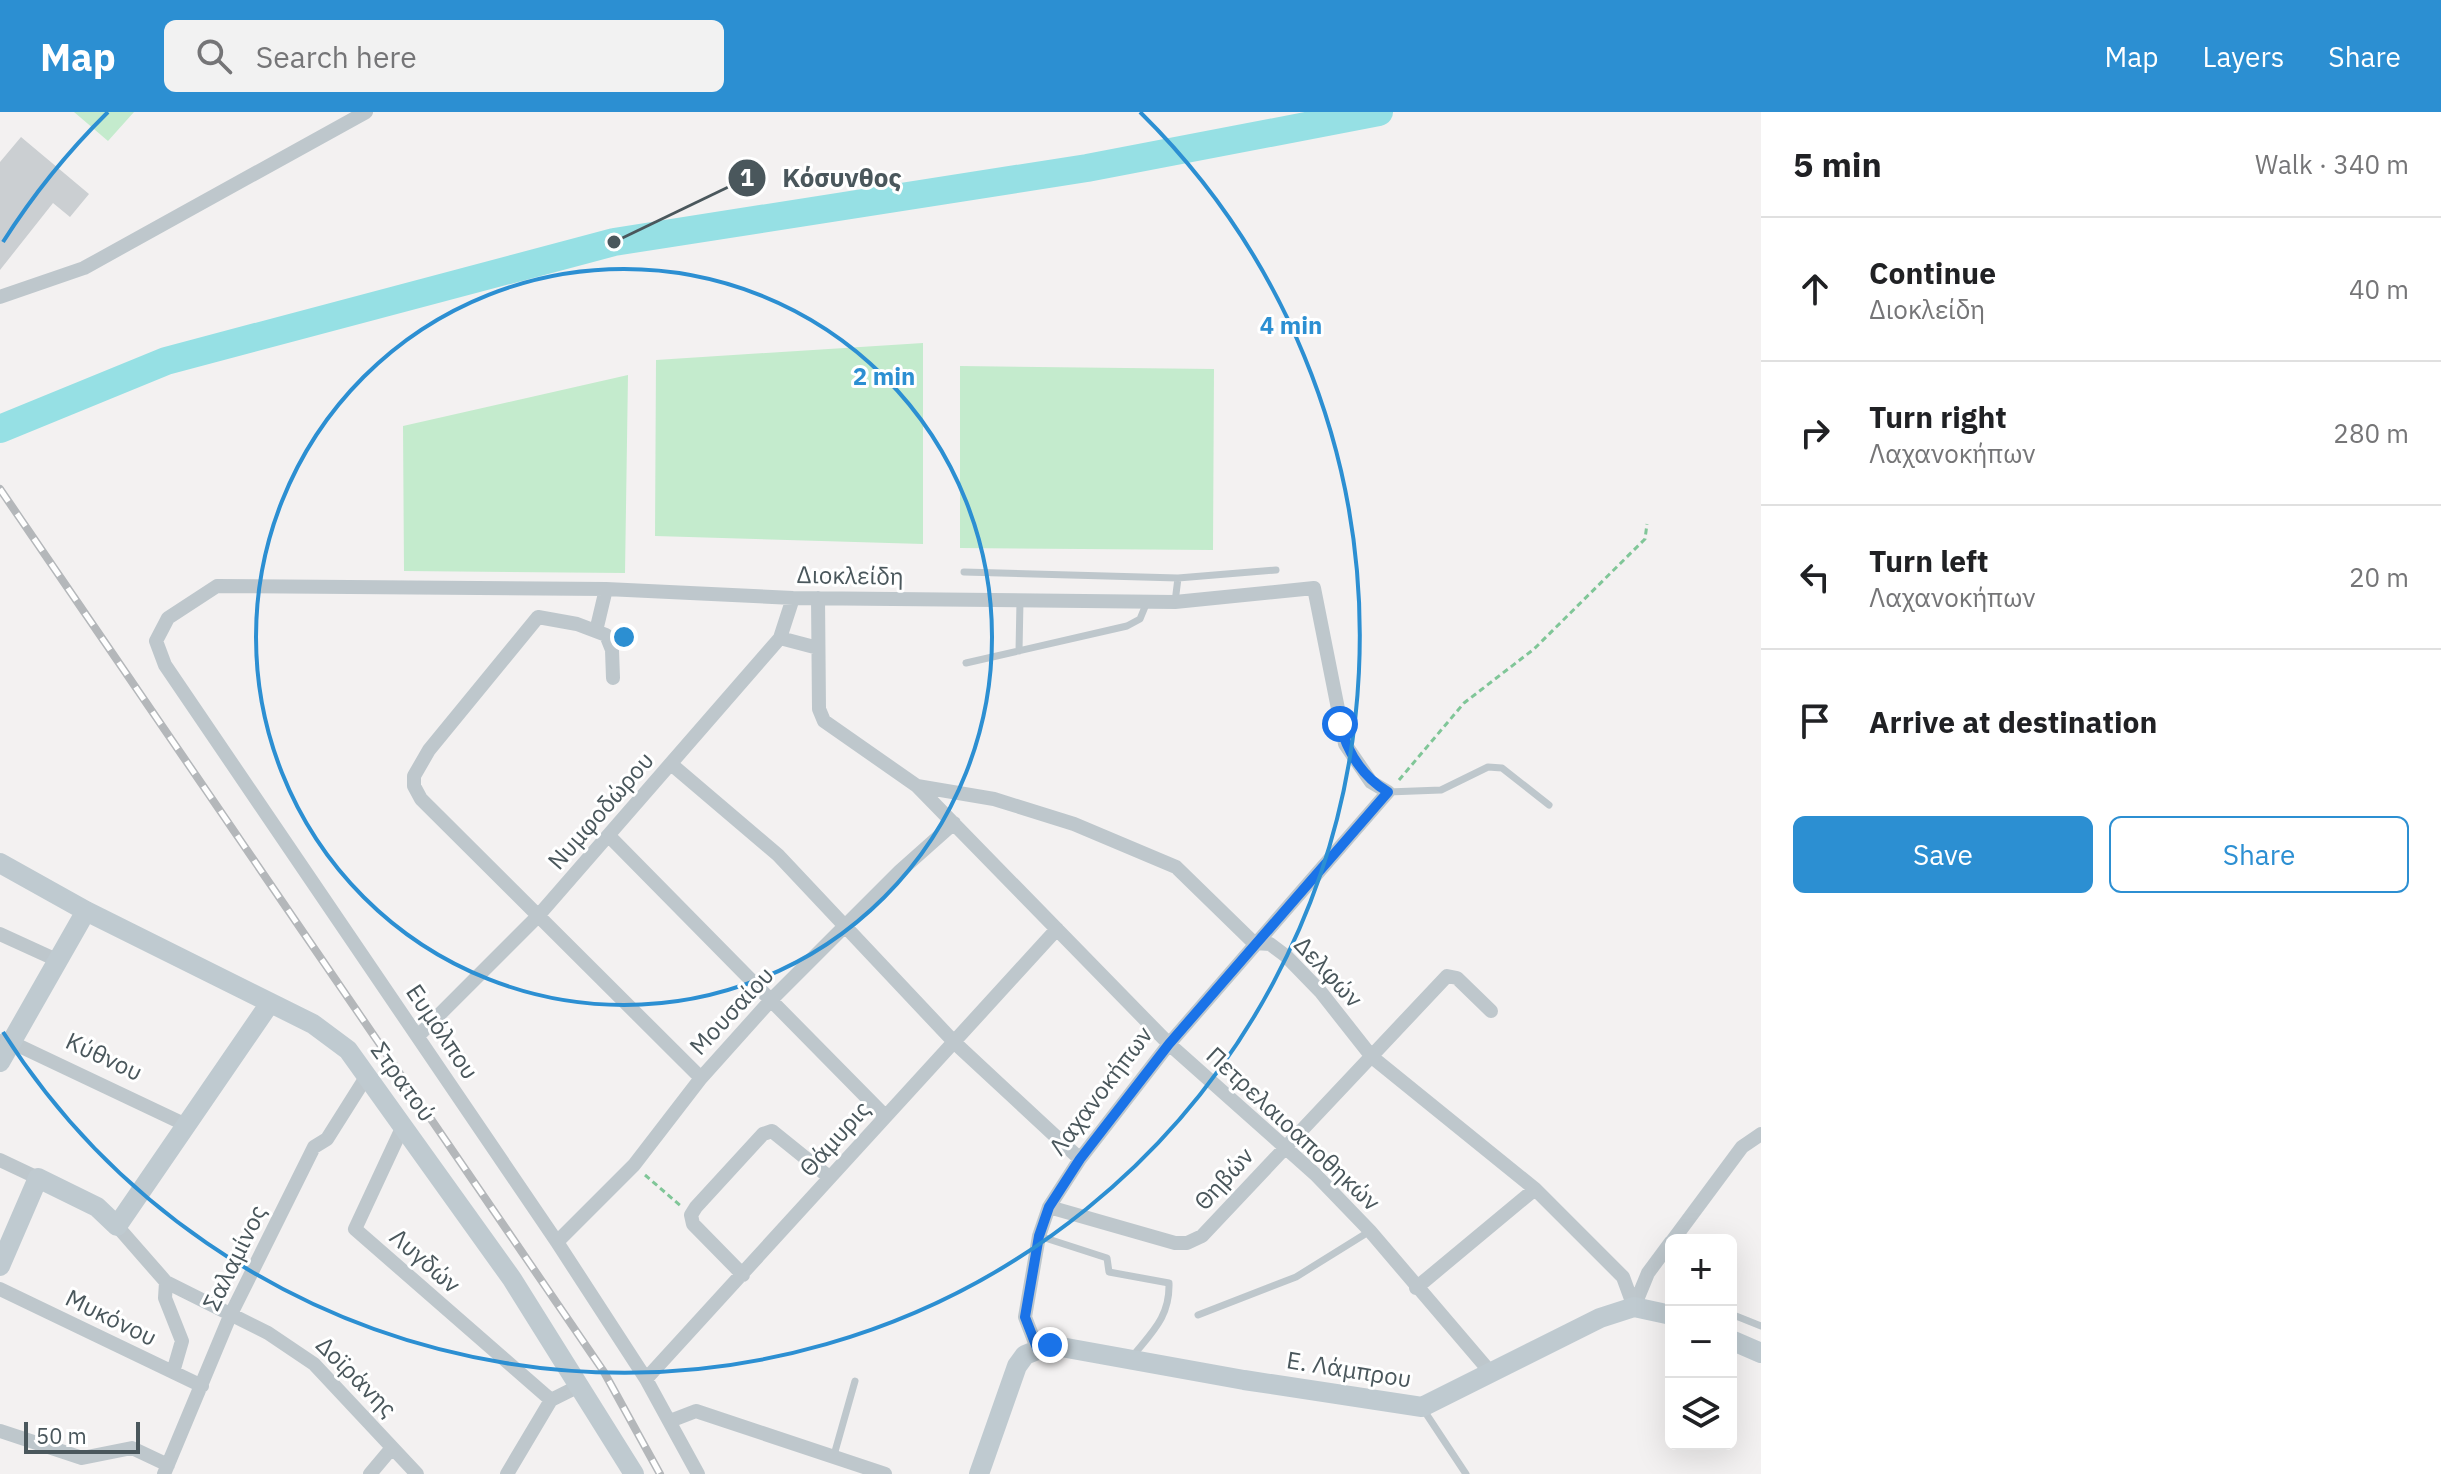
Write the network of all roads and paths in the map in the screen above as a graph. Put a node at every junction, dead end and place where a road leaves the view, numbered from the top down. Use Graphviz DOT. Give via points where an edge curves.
graph roads {
  1 [pos="359,113"];
  2 [pos="0,297"];
  3 [pos="1647,524"];
  4 [pos="1276,570"];
  5 [pos="964,572"];
  6 [pos="1178,578"];
  7 [pos="606,589"];
  8 [pos="793,598"];
  9 [pos="818,598"];
  10 [pos="1020,601"];
  11 [pos="1147,602"];
  12 [pos="1175,602"];
  13 [pos="168,618"];
  14 [pos="596,631"];
  15 [pos="780,638"];
  16 [pos="818,648"];
  17 [pos="1019,651"];
  18 [pos="966,663"];
  19 [pos="613,678"];
  20 [pos="671,764"];
  21 [pos="917,786"];
  22 [pos="1388,792"];
  23 [pos="1549,805"];
  24 [pos="954,823"];
  25 [pos="609,836"];
  26 [pos="0,863"];
  27 [pos="86,911"];
  28 [pos="538,916"];
  29 [pos="845,925"];
  30 [pos="1057,929"];
  31 [pos="0,934"];
  32 [pos="1254,943"];
  33 [pos="59,961"];
  34 [pos="771,1000"];
  35 [pos="270,1003"];
  36 [pos="1491,1011"];
  37 [pos="418,1036"];
  38 [pos="7,1042"];
  39 [pos="955,1043"];
  40 [pos="1169,1044"];
  41 [pos="1372,1057"];
  42 [pos="0,1062"];
  43 [pos="368,1074"];
  44 [pos="701,1078"];
  45 [pos="885,1116"];
  46 [pos="184,1124"];
  47 [pos="403,1126"];
  48 [pos="1761,1134"];
  49 [pos="1283,1147"];
  50 [pos="1080,1159"];
  51 [pos="0,1160"];
  52 [pos="634,1165"];
  53 [pos="829,1177"];
  54 [pos="38,1178"];
  55 [pos="1535,1189"];
  56 [pos="1049,1207"];
  57 [pos="691,1215"];
  58 [pos="117,1226"];
  59 [pos="1370,1231"];
  60 [pos="1677,1234"];
  61 [pos="1039,1236"];
  62 [pos="557,1242"];
  63 [pos="1665,1250"];
  64 [pos="0,1266"];
  65 [pos="743,1275"];
  66 [pos="166,1282"];
  67 [pos="1416,1288"];
  68 [pos="0,1289"];
  69 [pos="1634,1307"];
  70 [pos="1665,1314"];
  71 [pos="1198,1315"];
  72 [pos="230,1316"];
  73 [pos="1737,1316"];
  74 [pos="1761,1326"];
  75 [pos="1737,1343"];
  76 [pos="1037,1348"];
  77 [pos="1761,1353"];
  78 [pos="1129,1361"];
  79 [pos="173,1372"];
  80 [pos="1492,1374"];
  81 [pos="646,1379"];
  82 [pos="855,1381"];
  83 [pos="581,1385"];
  84 [pos="202,1386"];
  85 [pos="551,1400"];
  86 [pos="1422,1407"];
  87 [pos="670,1421"];
  88 [pos="0,1431"];
  89 [pos="391,1449"];
  90 [pos="834,1455"];
  91 [pos="166,1470"];
  92 [pos="370,1474"];
  93 [pos="417,1474"];
  94 [pos="507,1474"];
  95 [pos="634,1474"];
  96 [pos="698,1474"];
  97 [pos="885,1474"];
  98 [pos="979,1474"];
  99 [pos="1466,1474"];
  1 -- 2 [label="street" via="84,268"];
  3 -- 22 [label="path" via="1645,539 1534,649 1464,703"];
  4 -- 6 [label="lane"];
  5 -- 6 [label="lane"];
  6 -- 12 [label="lane"];
  7 -- 8 [label="street, Διοκλείδη"];
  7 -- 13 [label="street, Διοκλείδη" via="217,586"];
  7 -- 14 [label="street"];
  8 -- 9 [label="street, Διοκλείδη"];
  8 -- 15 [label="street, Νυμφοδώρου"];
  9 -- 10 [label="street, Διοκλείδη"];
  9 -- 16 [label="street"];
  10 -- 11 [label="street, Διοκλείδη"];
  10 -- 17 [label="lane"];
  11 -- 12 [label="street, Διοκλείδη"];
  11 -- 17 [label="lane" via="1140,619 1127,626"];
  12 -- 22 [label="street, Διοκλείδη" via="1314,588 1345,744 1371,782"];
  13 -- 37 [label="street, Ευμόλπου" via="156,641 165,665"];
  14 -- 19 [label="street" via="610,639"];
  14 -- 28 [label="street" via="538,617 429,750 414,776 421,799"];
  15 -- 16 [label="street"];
  15 -- 20 [label="street, Νυμφοδώρου"];
  16 -- 21 [label="street, Πετρελαιοαποθηκών" via="819,709 824,721"];
  17 -- 18 [label="lane"];
  20 -- 25 [label="street, Νυμφοδώρου"];
  20 -- 29 [label="street" via="778,855"];
  21 -- 24 [label="street, Πετρελαιοαποθηκών"];
  21 -- 32 [label="street, Δελφών" via="994,799 1074,824 1176,867"];
  22 -- 23 [label="lane" via="1441,790 1488,767 1502,768"];
  22 -- 32 [label="street, Λαχανοκήπων"];
  24 -- 29 [label="street, Μουσαίου"];
  24 -- 30 [label="street, Πετρελαιοαποθηκών"];
  25 -- 28 [label="street, Νυμφοδώρου"];
  25 -- 34 [label="street"];
  26 -- 27 [label="street, Στρατού"];
  27 -- 33 [label="street"];
  27 -- 35 [label="street, Στρατού"];
  28 -- 37 [label="street, Νυμφοδώρου"];
  28 -- 44 [label="street"];
  29 -- 34 [label="street, Μουσαίου"];
  29 -- 39 [label="street"];
  30 -- 39 [label="street, Θάμυρις"];
  30 -- 40 [label="street, Πετρελαιοαποθηκών"];
  31 -- 33 [label="street"];
  32 -- 40 [label="street, Λαχανοκήπων"];
  32 -- 41 [label="street, Δελφών" via="1270,944 1286,956"];
  33 -- 38 [label="street"];
  34 -- 44 [label="street, Μουσαίου"];
  34 -- 45 [label="street"];
  35 -- 43 [label="street, Στρατού" via="328,1033"];
  35 -- 46 [label="street"];
  36 -- 41 [label="street, Θηβών" via="1457,978 1447,976"];
  37 -- 62 [label="street, Ευμόλπου"];
  38 -- 42 [label="street"];
  38 -- 46 [label="street, Κύθνου"];
  39 -- 45 [label="street, Θάμυρις"];
  39 -- 50 [label="street"];
  40 -- 49 [label="street, Πετρελαιοαποθηκών"];
  40 -- 50 [label="street, Λαχανοκήπων"];
  41 -- 49 [label="street, Θηβών"];
  41 -- 55 [label="street, Δελφών"];
  43 -- 47 [label="street, Στρατού"];
  43 -- 72 [label="street, Σαλαμίνος" via="327,1139 314,1147"];
  44 -- 52 [label="street, Μουσαίου"];
  45 -- 53 [label="street, Θάμυρις"];
  46 -- 58 [label="street"];
  47 -- 83 [label="street, Στρατού"];
  47 -- 85 [label="street, Λυγδών" via="355,1229"];
  48 -- 60 [label="street" via="1742,1147"];
  49 -- 56 [label="street, Θηβών" via="1202,1236 1187,1243"];
  49 -- 59 [label="street, Πετρελαιοαποθηκών"];
  50 -- 56 [label="street, Λαχανοκήπων"];
  51 -- 54 [label="street, Δοϊράνης"];
  52 -- 57 [label="path"];
  52 -- 62 [label="street, Μουσαίου"];
  53 -- 57 [label="street" via="772,1131 763,1134"];
  53 -- 65 [label="street, Θάμυρις"];
  54 -- 58 [label="street, Δοϊράνης" via="97,1207"];
  54 -- 64 [label="street"];
  55 -- 67 [label="street"];
  55 -- 69 [label="street, Δελφών" via="1623,1277"];
  56 -- 61 [label="street, Λαχανοκήπων"];
  57 -- 65 [label="street" via="693,1224"];
  58 -- 66 [label="street, Δοϊράνης"];
  59 -- 67 [label="street, Πετρελαιοαποθηκών"];
  59 -- 71 [label="lane" via="1296,1277"];
  61 -- 76 [label="street, Λαχανοκήπων" via="1025,1317"];
  61 -- 78 [label="lane" via="1107,1258 1109,1272 1169,1283 1165,1314"];
  62 -- 81 [label="street, Ευμόλπου"];
  63 -- 69 [label="street" via="1648,1273"];
  65 -- 81 [label="street, Θάμυρις"];
  66 -- 72 [label="street, Δοϊράνης"];
  66 -- 79 [label="street, Δοϊράνης" via="165,1298 182,1341"];
  67 -- 80 [label="street, Πετρελαιοαποθηκών"];
  68 -- 79 [label="street, Μυκόνου"];
  69 -- 70 [label="street"];
  69 -- 80 [label="street, Ε. Λάμπρου" via="1600,1318"];
  72 -- 84 [label="street, Σαλαμίνος"];
  72 -- 89 [label="street, Δοϊράνης" via="268,1333 314,1364"];
  73 -- 74 [label="lane"];
  75 -- 77 [label="street"];
  76 -- 78 [label="street, Ε. Λάμπρου" via="1050,1345"];
  76 -- 98 [label="street" via="1017,1366"];
  78 -- 86 [label="street, Ε. Λάμπρου"];
  79 -- 84 [label="street, Μυκόνου"];
  80 -- 86 [label="street, Ε. Λάμπρου"];
  81 -- 87 [label="street, Ευμόλπου"];
  82 -- 90 [label="lane"];
  83 -- 85 [label="street"];
  83 -- 95 [label="street, Στρατού"];
  84 -- 91 [label="street, Σαλαμίνος"];
  85 -- 94 [label="street"];
  86 -- 99 [label="lane"];
  87 -- 90 [label="street" via="696,1411"];
  87 -- 96 [label="street, Ευμόλπου"];
  88 -- 91 [label="street" via="82,1458 132,1448"];
  89 -- 92 [label="street"];
  89 -- 93 [label="street, Δοϊράνης"];
  90 -- 97 [label="street"];
}
